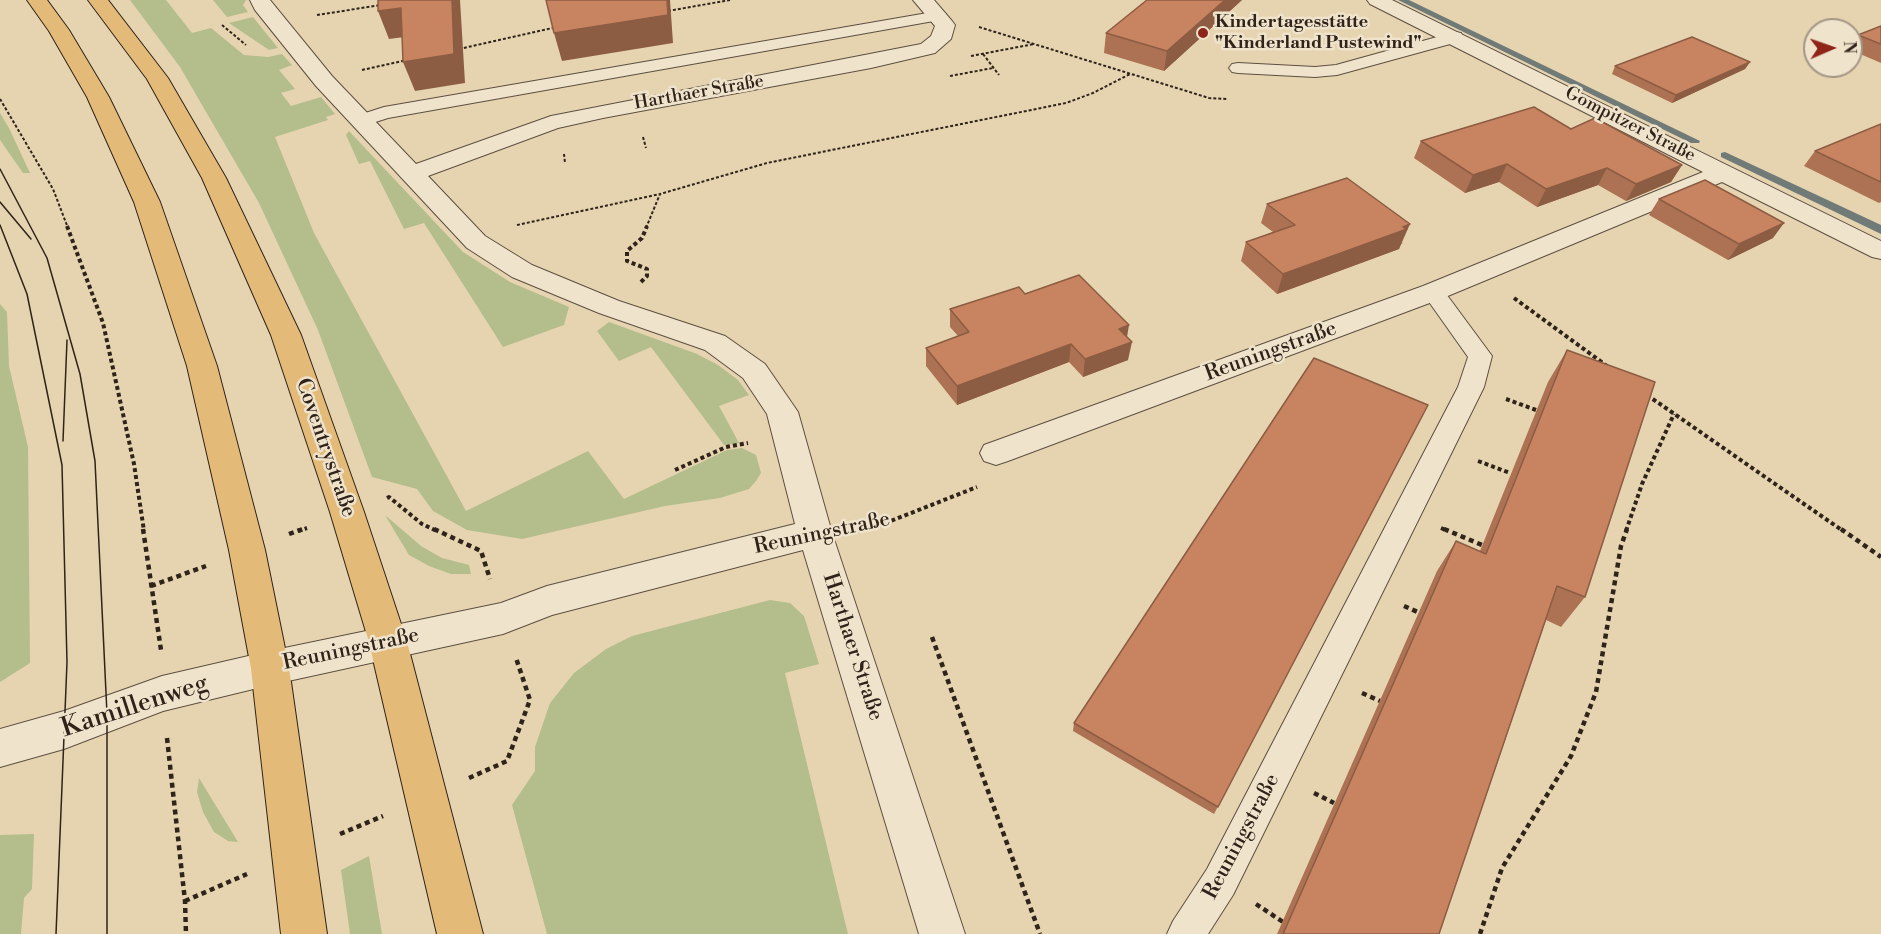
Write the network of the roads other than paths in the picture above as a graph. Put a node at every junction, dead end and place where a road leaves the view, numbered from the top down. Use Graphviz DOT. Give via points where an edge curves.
graph roads {
  1 [pos="37,0"];
  2 [pos="98,0"];
  3 [pos="261,0"];
  4 [pos="923,0"];
  5 [pos="1377,0"];
  6 [pos="939,16"];
  7 [pos="1455,37"];
  8 [pos="1238,68"];
  9 [pos="363,120"];
  10 [pos="1724,172"];
  11 [pos="412,174"];
  12 [pos="1881,251"];
  13 [pos="1433,292"];
  14 [pos="996,453"];
  15 [pos="815,533"];
  16 [pos="388,642"];
  17 [pos="270,668"];
  18 [pos="0,748"];
  19 [pos="304,934"];
  20 [pos="460,934"];
  21 [pos="942,934"];
  22 [pos="1186,934"];
  1 -- 17 [label="main road" via="98,97 147,202 202,366 247,550"];
  2 -- 16 [label="main road, Coventrystraße" via="157,78 208,168 286,336"];
  3 -- 9 [label="street, Harthaer Straße" via="324,81"];
  4 -- 6 [label="street"];
  5 -- 7 [label="street, Gompitzer Straße"];
  6 -- 9 [label="lane" via="384,113"];
  6 -- 11 [label="street, Harthaer Straße" via="945,25 941,39 928,49 582,116"];
  7 -- 8 [label="lane" via="1337,70"];
  7 -- 10 [label="street, Gompitzer Straße"];
  9 -- 11 [label="street, Harthaer Straße"];
  10 -- 12 [label="street, Gompitzer Straße"];
  10 -- 13 [label="street, Reuningstraße"];
  11 -- 15 [label="street, Harthaer Straße" via="476,242 522,271 609,307 715,343 754,371 782,412"];
  13 -- 14 [label="street, Reuningstraße"];
  13 -- 22 [label="lane, Reuningstraße" via="1480,356 1472,387 1220,882"];
  15 -- 16 [label="street, Reuningstraße" via="547,601 503,618"];
  15 -- 21 [label="street, Harthaer Straße"];
  16 -- 17 [label="street, Reuningstraße"];
  16 -- 20 [label="main road, Coventrystraße"];
  17 -- 18 [label="street, Kamillenweg" via="162,694 64,730"];
  17 -- 19 [label="main road"];
}
